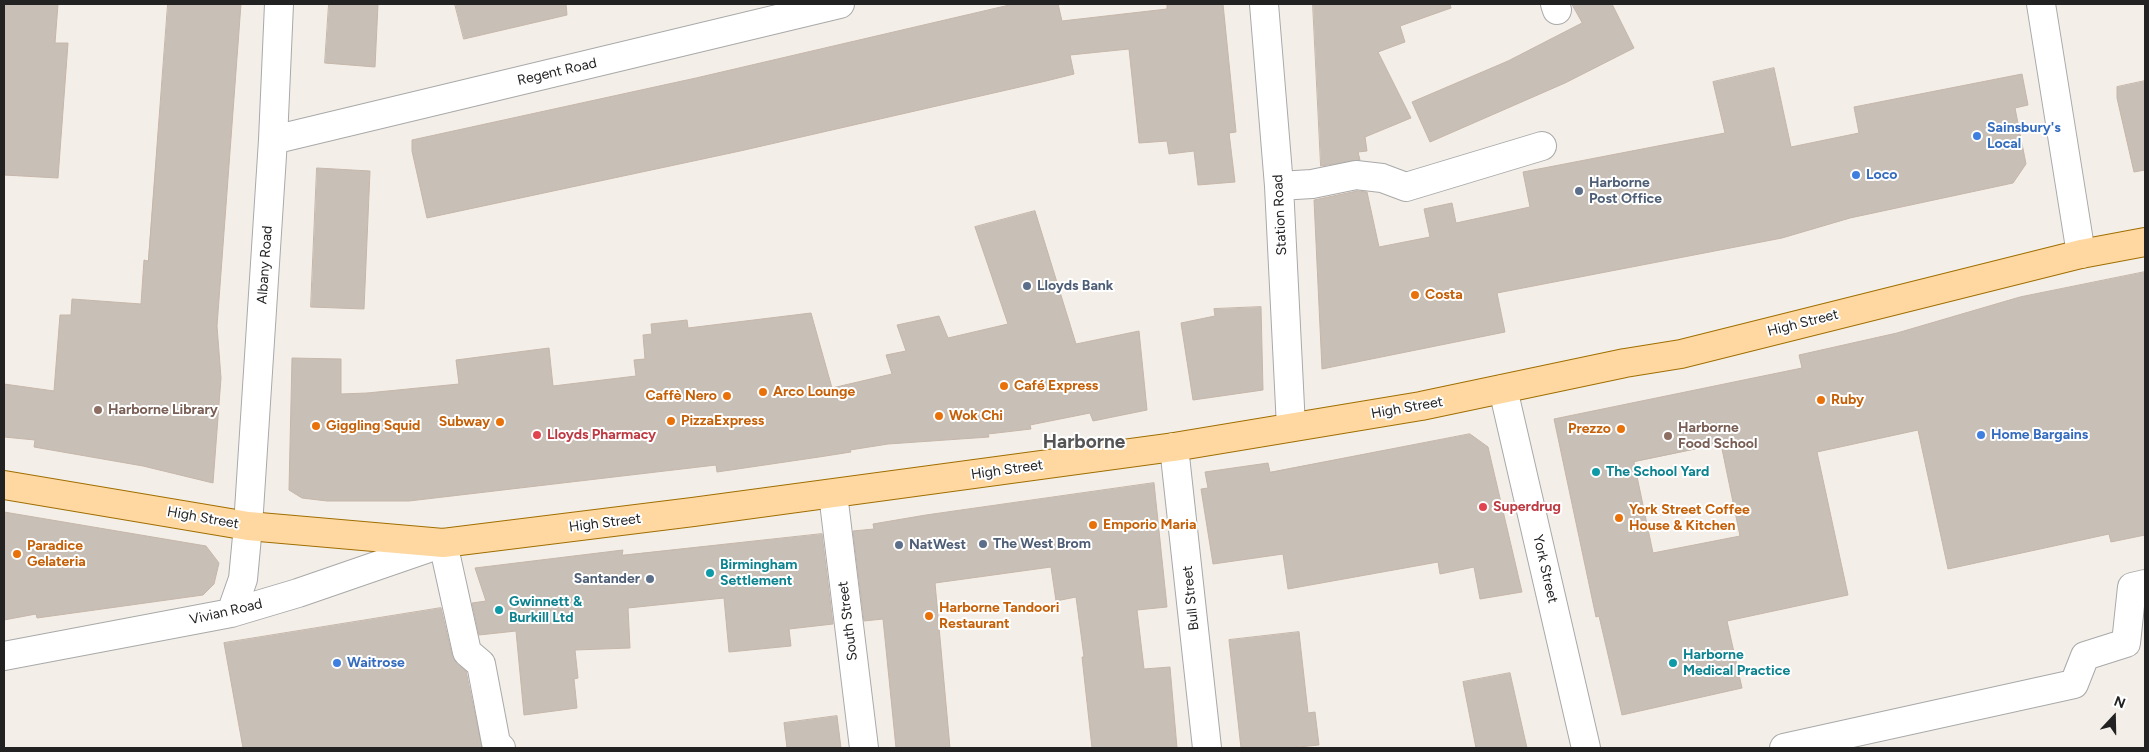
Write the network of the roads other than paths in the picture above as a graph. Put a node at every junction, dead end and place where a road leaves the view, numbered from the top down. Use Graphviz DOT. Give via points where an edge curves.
graph roads {
  1 [pos="279,4"];
  2 [pos="840,4"];
  3 [pos="1264,4"];
  4 [pos="2041,4"];
  5 [pos="273,140"];
  6 [pos="1542,146"];
  7 [pos="1279,186"];
  8 [pos="2145,242"];
  9 [pos="2081,254"];
  10 [pos="1504,389"];
  11 [pos="1291,427"];
  12 [pos="1174,447"];
  13 [pos="4,485"];
  14 [pos="833,494"];
  15 [pos="248,526"];
  16 [pos="443,543"];
  17 [pos="2145,584"];
  18 [pos="231,612"];
  19 [pos="4,656"];
  20 [pos="1813,745"];
  21 [pos="502,748"];
  22 [pos="864,748"];
  23 [pos="1207,748"];
  24 [pos="1586,748"];
  25 [pos="1784,748"];
  1 -- 5 [label="street, Albany Road"];
  2 -- 5 [label="street, Regent Road"];
  3 -- 7 [label="street, Station Road"];
  4 -- 9 [label="street"];
  5 -- 15 [label="street, Albany Road"];
  6 -- 7 [label="street" via="1406,187 1382,178 1356,175 1312,184"];
  7 -- 11 [label="street, Station Road"];
  8 -- 9 [label="main road, High Street"];
  9 -- 10 [label="main road, High Street" via="1681,354"];
  10 -- 11 [label="main road, High Street"];
  10 -- 24 [label="street, York Street"];
  11 -- 12 [label="main road, High Street"];
  12 -- 14 [label="main road, High Street"];
  12 -- 23 [label="street, Bull Street"];
  13 -- 15 [label="main road, High Street"];
  14 -- 16 [label="main road, High Street"];
  14 -- 22 [label="street, South Street"];
  15 -- 16 [label="main road, High Street"];
  15 -- 18 [label="street, Albany Road" via="243,579"];
  16 -- 18 [label="street, Vivian Road" via="298,593"];
  16 -- 21 [label="street" via="466,652 481,664 496,743"];
  17 -- 20 [label="street" via="2132,586 2126,642 2085,656 2074,684"];
  18 -- 19 [label="street, Vivian Road"];
  20 -- 25 [label="street"];
}
